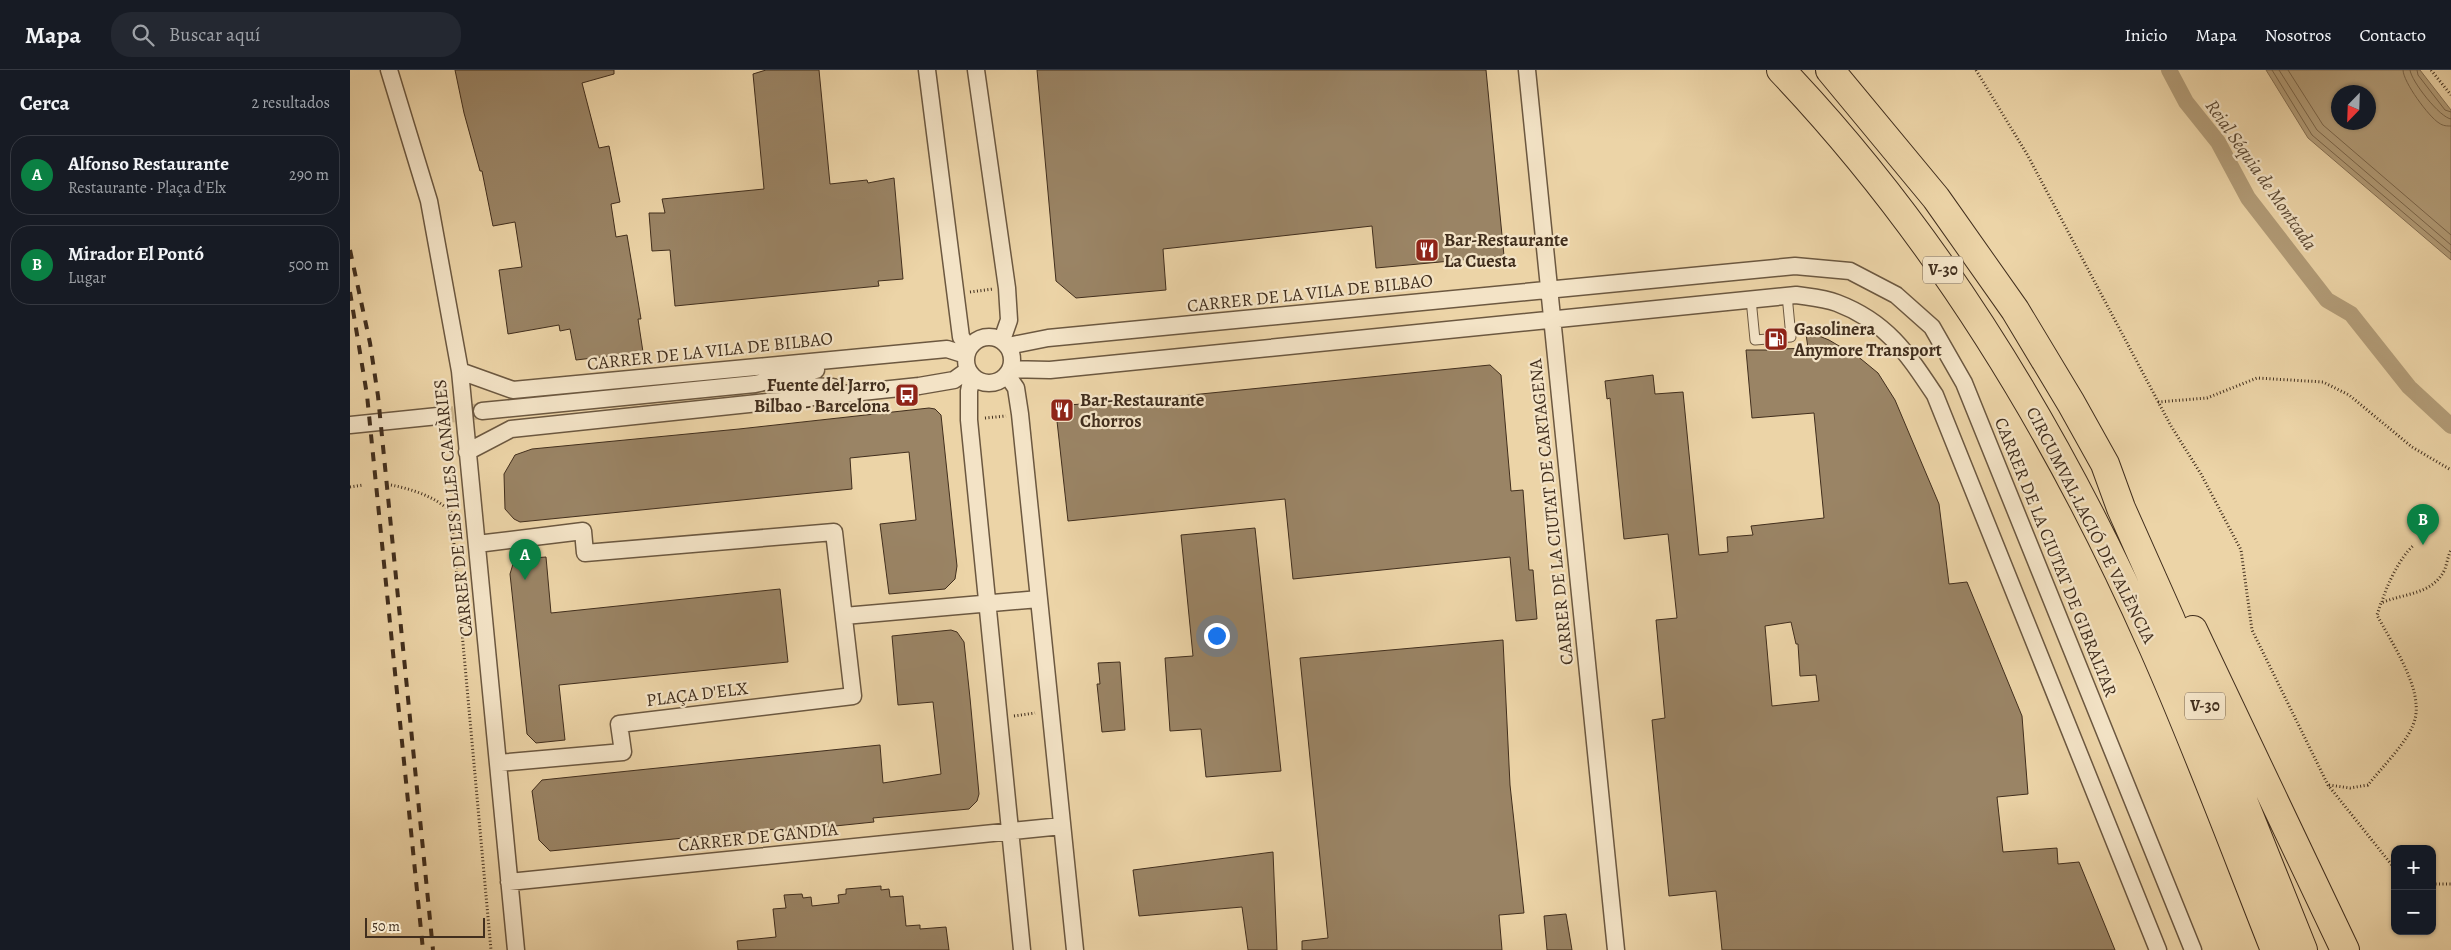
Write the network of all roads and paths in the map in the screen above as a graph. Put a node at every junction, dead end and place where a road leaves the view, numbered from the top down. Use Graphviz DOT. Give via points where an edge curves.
graph roads {
  1 [pos="389,70"];
  2 [pos="927,70"];
  3 [pos="976,70"];
  4 [pos="1526,70"];
  5 [pos="1781,70"];
  6 [pos="1830,70"];
  7 [pos="1976,70"];
  8 [pos="2431,70"];
  9 [pos="2451,95"];
  10 [pos="1796,266"];
  11 [pos="1007,288"];
  12 [pos="1549,290"];
  13 [pos="956,293"];
  14 [pos="1792,295"];
  15 [pos="1752,299"];
  16 [pos="1552,320"];
  17 [pos="1005,343"];
  18 [pos="882,355"];
  19 [pos="969,362"];
  20 [pos="460,371"];
  21 [pos="1009,372"];
  22 [pos="755,384"];
  23 [pos="887,390"];
  24 [pos="2158,402"];
  25 [pos="482,411"];
  26 [pos="1020,414"];
  27 [pos="438,416"];
  28 [pos="969,420"];
  29 [pos="350,424"];
  30 [pos="468,452"];
  31 [pos="2105,464"];
  32 [pos="2451,470"];
  33 [pos="364,485"];
  34 [pos="391,485"];
  35 [pos="350,487"];
  36 [pos="477,544"];
  37 [pos="2413,546"];
  38 [pos="2451,550"];
  39 [pos="1039,599"];
  40 [pos="2381,602"];
  41 [pos="988,604"];
  42 [pos="844,616"];
  43 [pos="1051,711"];
  44 [pos="999,718"];
  45 [pos="498,763"];
  46 [pos="2328,785"];
  47 [pos="1062,826"];
  48 [pos="1010,832"];
  49 [pos="2391,864"];
  50 [pos="509,882"];
  51 [pos="2436,884"];
  52 [pos="2451,884"];
  53 [pos="492,950"];
  54 [pos="516,950"];
  55 [pos="1022,950"];
  56 [pos="1075,950"];
  57 [pos="1616,950"];
  58 [pos="2158,950"];
  59 [pos="2193,950"];
  60 [pos="2275,950"];
  61 [pos="2303,950"];
  62 [pos="2344,950"];
  1 -- 20 [label="street, CARRER DE LES ILLES CANÀRIES" via="428,201"];
  2 -- 13 [label="street"];
  3 -- 11 [label="street"];
  4 -- 12 [label="street, CARRER DE LA CIUTAT DE CARTAGENA"];
  5 -- 60 [label="highway, CIRCUMVAL·LACIÓ DE VALÈNCIA / V-30" via="1905,214 1982,326 2041,422 2153,646"];
  6 -- 31 [label="highway, CIRCUMVAL·LACIÓ DE VALÈNCIA / V-30" via="1936,198 1992,278 2071,402"];
  7 -- 24 [label="path" via="2028,156"];
  8 -- 9 [label="path"];
  10 -- 12 [label="street, CARRER DE LA VILA DE BILBAO"];
  10 -- 59 [label="street, CARRER DE LA CIUTAT DE GIBRALTAR" via="1850,271 1896,295 1932,327 1964,383"];
  11 -- 13 [label="path"];
  11 -- 17 [label="street" via="1009,320"];
  12 -- 16 [label="street, CARRER DE LA CIUTAT DE CARTAGENA"];
  12 -- 17 [label="street, CARRER DE LA VILA DE BILBAO"];
  13 -- 19 [label="street" via="961,337"];
  14 -- 15 [label="street"];
  14 -- 15 [label="lane" via="1791,337 1755,340"];
  14 -- 58 [label="street" via="1837,303 1882,326 1912,360 1935,395"];
  15 -- 16 [label="street"];
  16 -- 21 [label="street"];
  16 -- 57 [label="street, CARRER DE LA CIUTAT DE CARTAGENA"];
  17 -- 19 [label="street" via="988,336 980,338"];
  17 -- 21 [label="street" via="1012,352"];
  18 -- 19 [label="street, CARRER DE LA VILA DE BILBAO" via="947,349"];
  18 -- 20 [label="street, CARRER DE LA VILA DE BILBAO" via="513,390"];
  18 -- 22 [label="street"];
  19 -- 21 [label="street" via="986,383 994,383"];
  19 -- 23 [label="street" via="954,380"];
  19 -- 28 [label="street"];
  20 -- 30 [label="street, CARRER DE LES ILLES CANÀRIES"];
  21 -- 26 [label="street" via="1016,388"];
  22 -- 23 [label="street"];
  22 -- 25 [label="street"];
  23 -- 30 [label="street" via="511,429"];
  24 -- 32 [label="path" via="2208,398 2257,378 2323,382 2349,395 2412,447"];
  24 -- 46 [label="path" via="2202,474 2240,550 2252,630"];
  26 -- 28 [label="path"];
  26 -- 39 [label="street"];
  27 -- 29 [label="street"];
  28 -- 41 [label="street"];
  30 -- 36 [label="street, CARRER DE LES ILLES CANÀRIES"];
  31 -- 61 [label="highway, CIRCUMVAL·LACIÓ DE VALÈNCIA / V-30"];
  31 -- 62 [label="highway" via="2132,500"];
  33 -- 35 [label="path"];
  34 -- 53 [label="path" via="442,503 451,512"];
  36 -- 42 [label="street, PLAÇA D'ELX" via="583,532 584,553 834,532"];
  36 -- 45 [label="street, CARRER DE LES ILLES CANÀRIES"];
  37 -- 40 [label="path" via="2404,554"];
  38 -- 40 [label="path" via="2445,568 2428,588"];
  39 -- 41 [label="street"];
  39 -- 43 [label="street"];
  40 -- 46 [label="path" via="2377,615 2414,690 2415,719 2404,740 2368,785 2350,788"];
  41 -- 42 [label="street"];
  41 -- 44 [label="street"];
  42 -- 45 [label="street, PLAÇA D'ELX" via="853,696 619,724 623,752"];
  43 -- 44 [label="path"];
  43 -- 47 [label="street"];
  44 -- 48 [label="street"];
  45 -- 50 [label="street, CARRER DE LES ILLES CANÀRIES"];
  46 -- 49 [label="path"];
  47 -- 48 [label="street, CARRER DE GANDIA"];
  47 -- 56 [label="street"];
  48 -- 50 [label="street, CARRER DE GANDIA"];
  48 -- 55 [label="street"];
  50 -- 54 [label="street, CARRER DE LES ILLES CANÀRIES"];
  51 -- 52 [label="path"];
}
